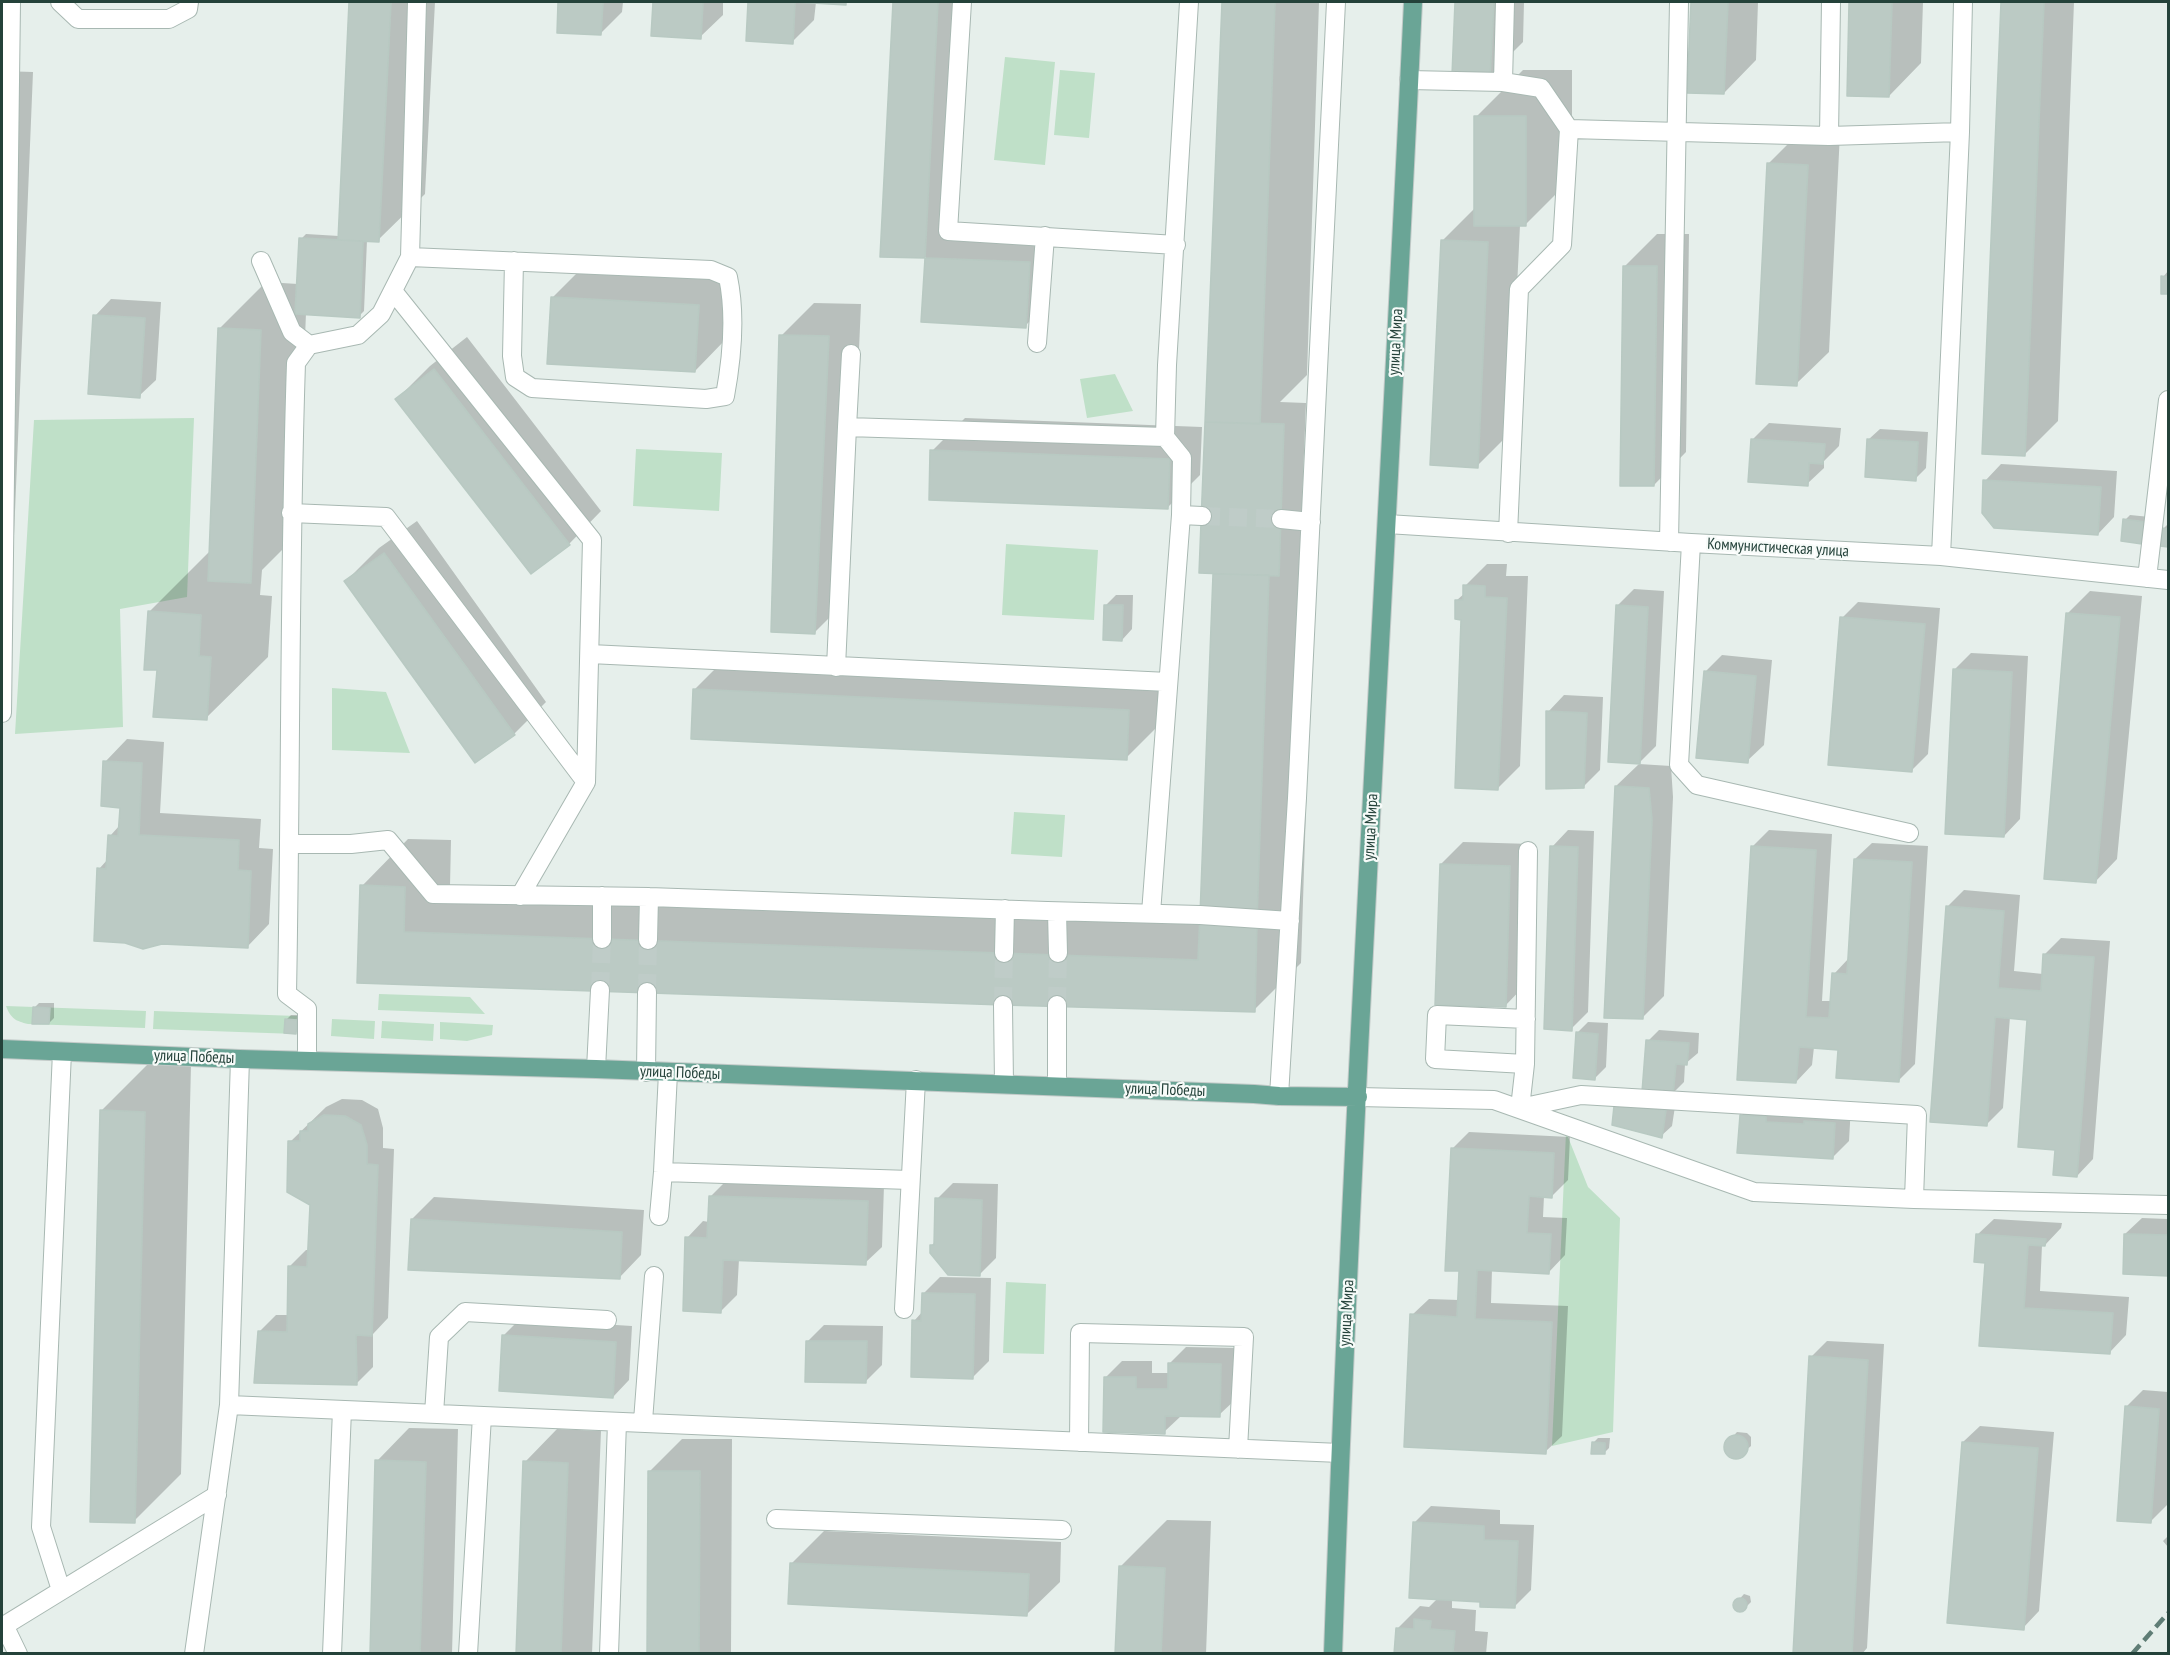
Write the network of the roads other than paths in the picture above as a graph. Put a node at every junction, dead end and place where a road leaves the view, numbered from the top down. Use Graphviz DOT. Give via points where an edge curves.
graph roads {
  1 [pos="11,2"];
  2 [pos="60,2"];
  3 [pos="189,2"];
  4 [pos="417,2"];
  5 [pos="962,2"];
  6 [pos="1189,2"];
  7 [pos="1336,2"];
  8 [pos="1413,2"];
  9 [pos="1506,2"];
  10 [pos="1679,2"];
  11 [pos="1831,2"];
  12 [pos="1964,2"];
  13 [pos="1409,80"];
  14 [pos="1503,82"];
  15 [pos="1569,129"];
  16 [pos="1677,132"];
  17 [pos="1960,132"];
  18 [pos="1829,136"];
  19 [pos="1045,236"];
  20 [pos="1176,245"];
  21 [pos="410,257"];
  22 [pos="261,261"];
  23 [pos="514,261"];
  24 [pos="393,291"];
  25 [pos="1037,343"];
  26 [pos="309,345"];
  27 [pos="851,354"];
  28 [pos="2169,400"];
  29 [pos="847,427"];
  30 [pos="1165,437"];
  31 [pos="291,513"];
  32 [pos="1181,515"];
  33 [pos="1202,516"];
  34 [pos="1281,519"];
  35 [pos="1311,522"];
  36 [pos="1387,524"];
  37 [pos="1508,532"];
  38 [pos="1669,542"];
  39 [pos="1691,543"];
  40 [pos="1941,556"];
  41 [pos="2147,578"];
  42 [pos="2169,580"];
  43 [pos="590,654"];
  44 [pos="836,667"];
  45 [pos="1168,682"];
  46 [pos="2,713"];
  47 [pos="586,782"];
  48 [pos="1909,833"];
  49 [pos="290,844"];
  50 [pos="1528,851"];
  51 [pos="520,896"];
  52 [pos="602,896"];
  53 [pos="649,897"];
  54 [pos="1005,909"];
  55 [pos="1057,912"];
  56 [pos="1151,914"];
  57 [pos="1290,921"];
  58 [pos="602,939"];
  59 [pos="648,940"];
  60 [pos="1004,953"];
  61 [pos="1058,953"];
  62 [pos="600,990"];
  63 [pos="647,992"];
  64 [pos="1003,1005"];
  65 [pos="1057,1005"];
  66 [pos="1526,1019"];
  67 [pos="2,1049"];
  68 [pos="62,1052"];
  69 [pos="240,1059"];
  70 [pos="307,1060"];
  71 [pos="1525,1064"];
  72 [pos="596,1069"];
  73 [pos="645,1072"];
  74 [pos="668,1073"];
  75 [pos="916,1080"];
  76 [pos="1004,1084"];
  77 [pos="1057,1086"];
  78 [pos="1279,1096"];
  79 [pos="1358,1097"];
  80 [pos="1520,1108"];
  81 [pos="663,1172"];
  82 [pos="910,1180"];
  83 [pos="1914,1199"];
  84 [pos="2169,1205"];
  85 [pos="659,1216"];
  86 [pos="654,1276"];
  87 [pos="904,1309"];
  88 [pos="607,1320"];
  89 [pos="229,1405"];
  90 [pos="342,1410"];
  91 [pos="434,1414"];
  92 [pos="482,1416"];
  93 [pos="617,1422"];
  94 [pos="643,1422"];
  95 [pos="1079,1442"];
  96 [pos="1238,1449"];
  97 [pos="1340,1453"];
  98 [pos="217,1495"];
  99 [pos="776,1519"];
  100 [pos="1062,1530"];
  101 [pos="61,1590"];
  102 [pos="3,1626"];
  103 [pos="18,1653"];
  104 [pos="194,1653"];
  105 [pos="332,1653"];
  106 [pos="468,1653"];
  107 [pos="609,1653"];
  108 [pos="1333,1653"];
  1 -- 46 [label="street"];
  2 -- 3 [label="street" via="78,19 169,19 188,9"];
  4 -- 21 [label="street"];
  5 -- 19 [label="street" via="948,231"];
  6 -- 20 [label="street"];
  7 -- 35 [label="street"];
  8 -- 13 [label="main road, улица Мира"];
  9 -- 14 [label="street"];
  10 -- 16 [label="street"];
  11 -- 18 [label="street"];
  12 -- 17 [label="street"];
  13 -- 14 [label="street"];
  13 -- 36 [label="main road, улица Мира"];
  14 -- 15 [label="street" via="1541,88"];
  15 -- 16 [label="street"];
  15 -- 37 [label="street" via="1562,245 1520,289"];
  16 -- 18 [label="street"];
  16 -- 38 [label="street"];
  17 -- 18 [label="street"];
  17 -- 40 [label="street"];
  19 -- 20 [label="street"];
  19 -- 25 [label="street"];
  20 -- 30 [label="street"];
  21 -- 23 [label="street"];
  21 -- 24 [label="street"];
  22 -- 26 [label="street" via="292,332"];
  23 -- 23 [label="street" via="512,356 515,377 532,388 706,399 725,396 733,299 728,277 711,270"];
  24 -- 26 [label="street" via="381,314 358,335"];
  24 -- 43 [label="street" via="592,540"];
  26 -- 31 [label="street" via="296,363"];
  27 -- 29 [label="street"];
  28 -- 41 [label="street"];
  29 -- 30 [label="street"];
  29 -- 44 [label="street"];
  30 -- 32 [label="street" via="1182,458"];
  31 -- 47 [label="street" via="386,516"];
  31 -- 49 [label="street"];
  32 -- 33 [label="street"];
  32 -- 45 [label="street"];
  34 -- 35 [label="street"];
  35 -- 57 [label="street"];
  36 -- 37 [label="street, Коммунистическая улица"];
  36 -- 79 [label="main road, улица Мира"];
  37 -- 38 [label="street, Коммунистическая улица"];
  38 -- 39 [label="street, Коммунистическая улица"];
  39 -- 40 [label="street, Коммунистическая улица"];
  39 -- 48 [label="street" via="1679,765 1696,785"];
  40 -- 41 [label="street, Коммунистическая улица"];
  41 -- 42 [label="street, Коммунистическая улица"];
  43 -- 44 [label="street"];
  43 -- 47 [label="street"];
  44 -- 45 [label="street"];
  45 -- 56 [label="street"];
  47 -- 51 [label="street"];
  49 -- 51 [label="street" via="388,840 433,894"];
  49 -- 70 [label="street" via="287,994 307,1009"];
  50 -- 66 [label="street"];
  51 -- 52 [label="street"];
  52 -- 53 [label="street"];
  52 -- 58 [label="street"];
  53 -- 54 [label="street"];
  53 -- 59 [label="street"];
  54 -- 55 [label="street"];
  54 -- 60 [label="street"];
  55 -- 56 [label="street"];
  55 -- 61 [label="street"];
  56 -- 57 [label="street"];
  57 -- 78 [label="street"];
  62 -- 72 [label="street"];
  63 -- 73 [label="street"];
  64 -- 76 [label="street"];
  65 -- 77 [label="street"];
  66 -- 71 [label="street"];
  66 -- 71 [label="street" via="1437,1015 1435,1059"];
  67 -- 68 [label="main road, улица Победы"];
  68 -- 69 [label="main road, улица Победы"];
  68 -- 101 [label="street" via="41,1527"];
  69 -- 70 [label="main road, улица Победы"];
  69 -- 89 [label="street"];
  70 -- 72 [label="main road, улица Победы"];
  71 -- 80 [label="street"];
  72 -- 73 [label="main road, улица Победы"];
  73 -- 74 [label="main road, улица Победы"];
  74 -- 75 [label="main road, улица Победы"];
  74 -- 81 [label="street"];
  75 -- 76 [label="main road, улица Победы"];
  75 -- 82 [label="street"];
  76 -- 77 [label="main road, улица Победы"];
  77 -- 78 [label="main road, улица Победы"];
  78 -- 79 [label="main road, улица Победы"];
  79 -- 80 [label="street" via="1494,1100"];
  79 -- 97 [label="main road, улица Мира"];
  80 -- 83 [label="street" via="1754,1192"];
  80 -- 83 [label="street" via="1581,1095 1917,1115"];
  81 -- 82 [label="street"];
  81 -- 85 [label="street"];
  82 -- 87 [label="street"];
  83 -- 84 [label="street"];
  86 -- 94 [label="street"];
  88 -- 91 [label="street" via="465,1312 439,1337"];
  89 -- 90 [label="street"];
  89 -- 98 [label="street"];
  90 -- 91 [label="street"];
  90 -- 105 [label="street"];
  91 -- 92 [label="street"];
  92 -- 93 [label="street"];
  92 -- 106 [label="street"];
  93 -- 94 [label="street"];
  93 -- 107 [label="street"];
  94 -- 95 [label="street"];
  95 -- 96 [label="street"];
  95 -- 96 [label="street" via="1080,1334 1244,1337"];
  96 -- 97 [label="street"];
  97 -- 108 [label="main road, улица Мира"];
  98 -- 101 [label="street"];
  98 -- 104 [label="street"];
  99 -- 100 [label="street"];
  101 -- 102 [label="street"];
  102 -- 103 [label="street"];
}
